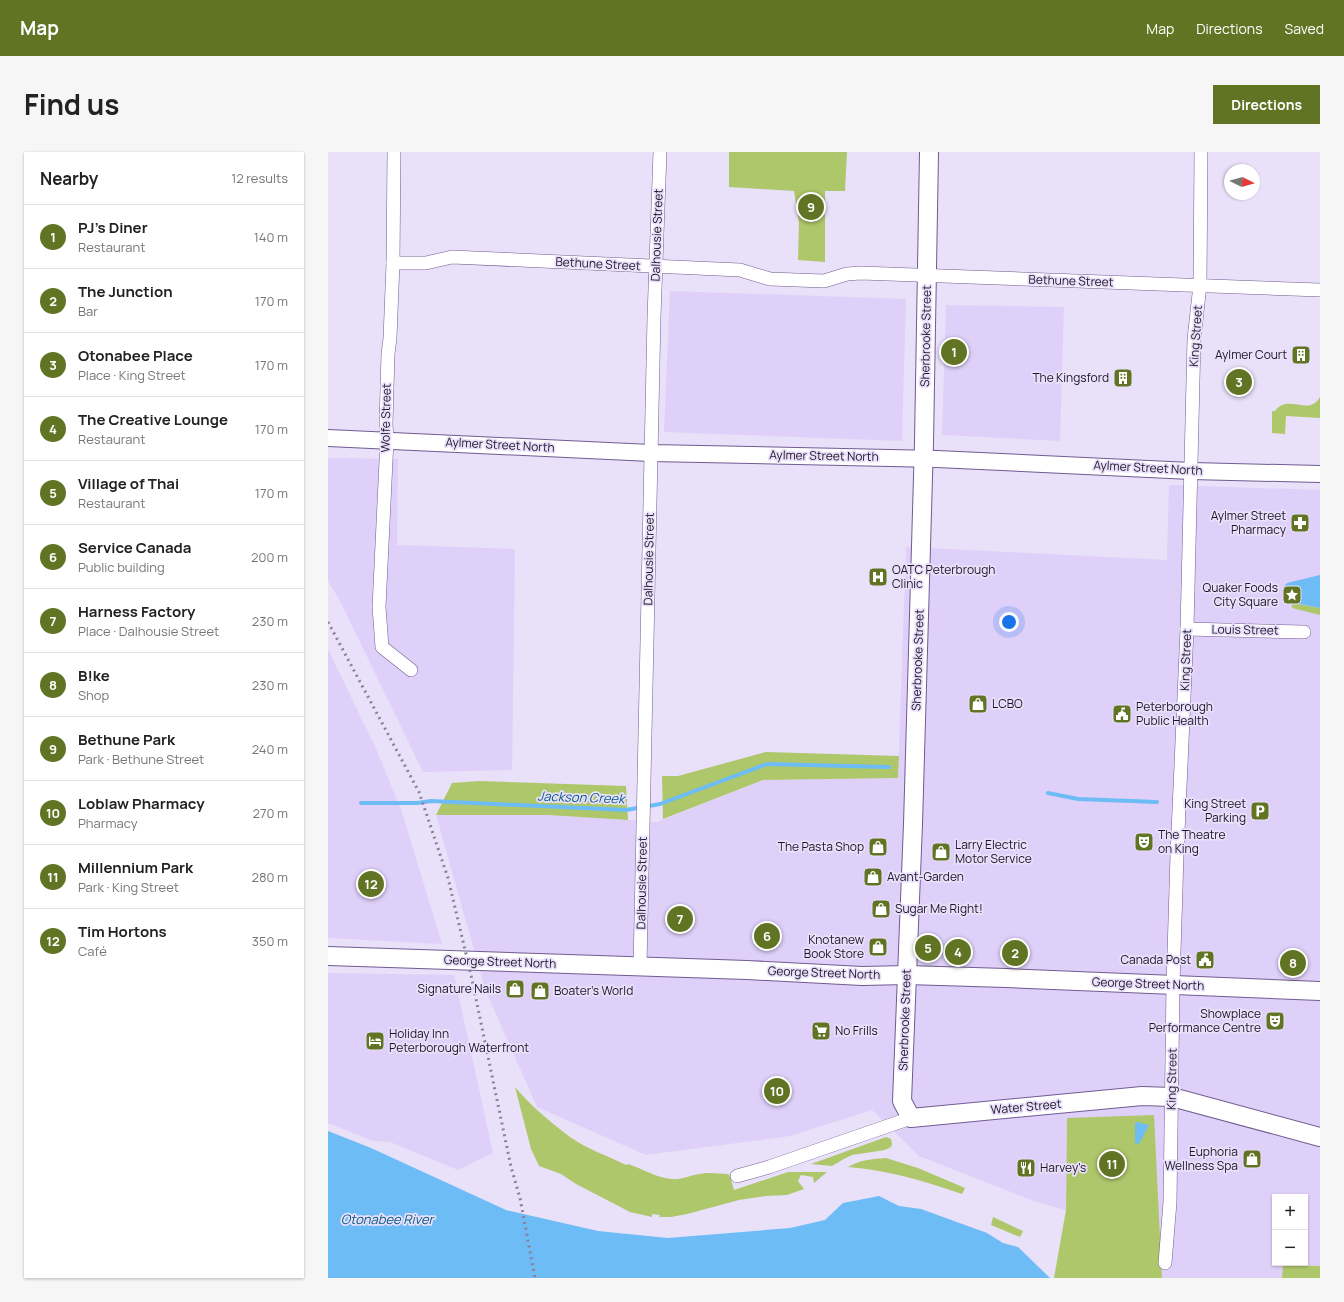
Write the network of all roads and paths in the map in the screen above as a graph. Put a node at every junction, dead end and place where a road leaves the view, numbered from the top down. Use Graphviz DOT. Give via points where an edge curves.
graph roads {
  1 [pos="394,152"];
  2 [pos="660,152"];
  3 [pos="929,152"];
  4 [pos="1201,152"];
  5 [pos="393,263"];
  6 [pos="655,267"];
  7 [pos="927,276"];
  8 [pos="1200,286"];
  9 [pos="1320,290"];
  10 [pos="328,438"];
  11 [pos="387,440"];
  12 [pos="651,453"];
  13 [pos="924,458"];
  14 [pos="1192,471"];
  15 [pos="1320,474"];
  16 [pos="1187,629"];
  17 [pos="1304,632"];
  18 [pos="411,670"];
  19 [pos="328,956"];
  20 [pos="640,966"];
  21 [pos="907,975"];
  22 [pos="862,976"];
  23 [pos="1173,985"];
  24 [pos="1320,991"];
  25 [pos="905,1007"];
  26 [pos="1172,1097"];
  27 [pos="912,1118"];
  28 [pos="1320,1137"];
  29 [pos="737,1176"];
  30 [pos="1165,1263"];
  1 -- 5 [label="street, Wolfe Street"];
  2 -- 6 [label="street, Dalhousie Street"];
  3 -- 7 [label="main road, Sherbrooke Street"];
  4 -- 8 [label="street, King Street"];
  5 -- 6 [label="street, Bethune Street" via="426,263 452,258"];
  5 -- 11 [label="street, Wolfe Street"];
  6 -- 7 [label="street, Bethune Street" via="740,270 770,279 824,281 861,273"];
  6 -- 12 [label="street, Dalhousie Street"];
  7 -- 8 [label="street, Bethune Street"];
  7 -- 13 [label="main road, Sherbrooke Street"];
  8 -- 9 [label="street, Bethune Street"];
  8 -- 14 [label="street, King Street" via="1194,339"];
  10 -- 11 [label="street, Aylmer Street North"];
  11 -- 12 [label="street, Aylmer Street North"];
  11 -- 18 [label="street, Wolfe Street" via="380,607 382,647"];
  12 -- 13 [label="street, Aylmer Street North"];
  12 -- 20 [label="street, Dalhousie Street"];
  13 -- 14 [label="street, Aylmer Street North"];
  13 -- 21 [label="main road, Sherbrooke Street"];
  14 -- 15 [label="street, Aylmer Street North"];
  14 -- 16 [label="street, King Street"];
  16 -- 17 [label="street, Louis Street"];
  16 -- 23 [label="street, King Street"];
  19 -- 20 [label="main road, George Street North"];
  20 -- 22 [label="main road, George Street North"];
  21 -- 22 [label="main road, George Street North"];
  21 -- 23 [label="main road, George Street North"];
  21 -- 25 [label="main road, Sherbrooke Street"];
  22 -- 25 [label="main road" via="883,982 895,989"];
  23 -- 24 [label="main road, George Street North"];
  23 -- 26 [label="street, King Street"];
  25 -- 27 [label="main road, Sherbrooke Street" via="902,1101"];
  26 -- 27 [label="main road, Water Street" via="1142,1096"];
  26 -- 28 [label="main road, Water Street"];
  26 -- 30 [label="street, King Street" via="1170,1202"];
  27 -- 29 [label="street, Water Street"];
}
